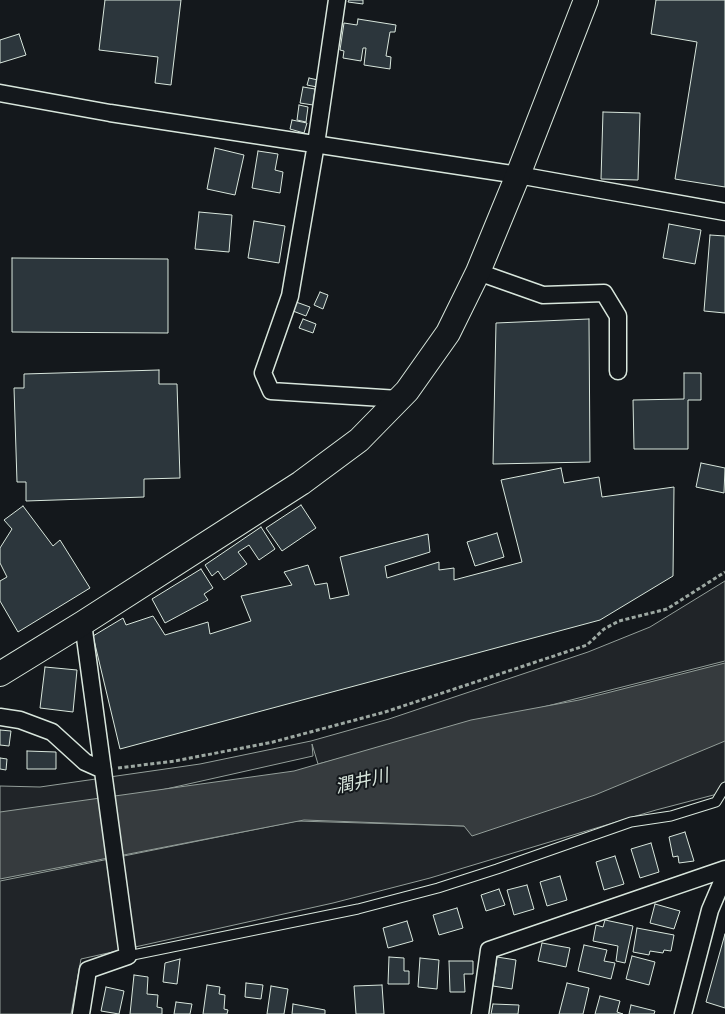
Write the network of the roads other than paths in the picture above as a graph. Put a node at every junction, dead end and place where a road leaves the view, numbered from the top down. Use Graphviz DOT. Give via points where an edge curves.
graph roads {
  1 [pos="337,0"];
  2 [pos="586,0"];
  3 [pos="0,93"];
  4 [pos="316,144"];
  5 [pos="518,175"];
  6 [pos="725,212"];
  7 [pos="478,272"];
  8 [pos="618,371"];
  9 [pos="400,399"];
  10 [pos="83,623"];
  11 [pos="0,674"];
  12 [pos="0,717"];
  13 [pos="103,770"];
  14 [pos="725,788"];
  15 [pos="725,869"];
  16 [pos="725,876"];
  17 [pos="128,956"];
  18 [pos="82,1014"];
  19 [pos="480,1014"];
  20 [pos="683,1014"];
  1 -- 4 [label="street"];
  2 -- 5 [label="street"];
  3 -- 4 [label="street"];
  4 -- 5 [label="street"];
  4 -- 9 [label="street" via="290,296 263,373 272,391"];
  5 -- 6 [label="street"];
  5 -- 7 [label="street"];
  7 -- 8 [label="street" via="543,295 604,293 618,316"];
  7 -- 9 [label="street" via="448,333"];
  9 -- 10 [label="street" via="359,440 301,483"];
  10 -- 11 [label="street"];
  10 -- 13 [label="street"];
  12 -- 13 [label="street" via="20,720 52,732 85,762"];
  13 -- 17 [label="street"];
  14 -- 17 [label="lane" via="716,802 671,816 631,822 438,888 358,909"];
  15 -- 19 [label="street" via="489,950"];
  16 -- 20 [label="street" via="710,910"];
  17 -- 18 [label="street" via="88,970"];
}
